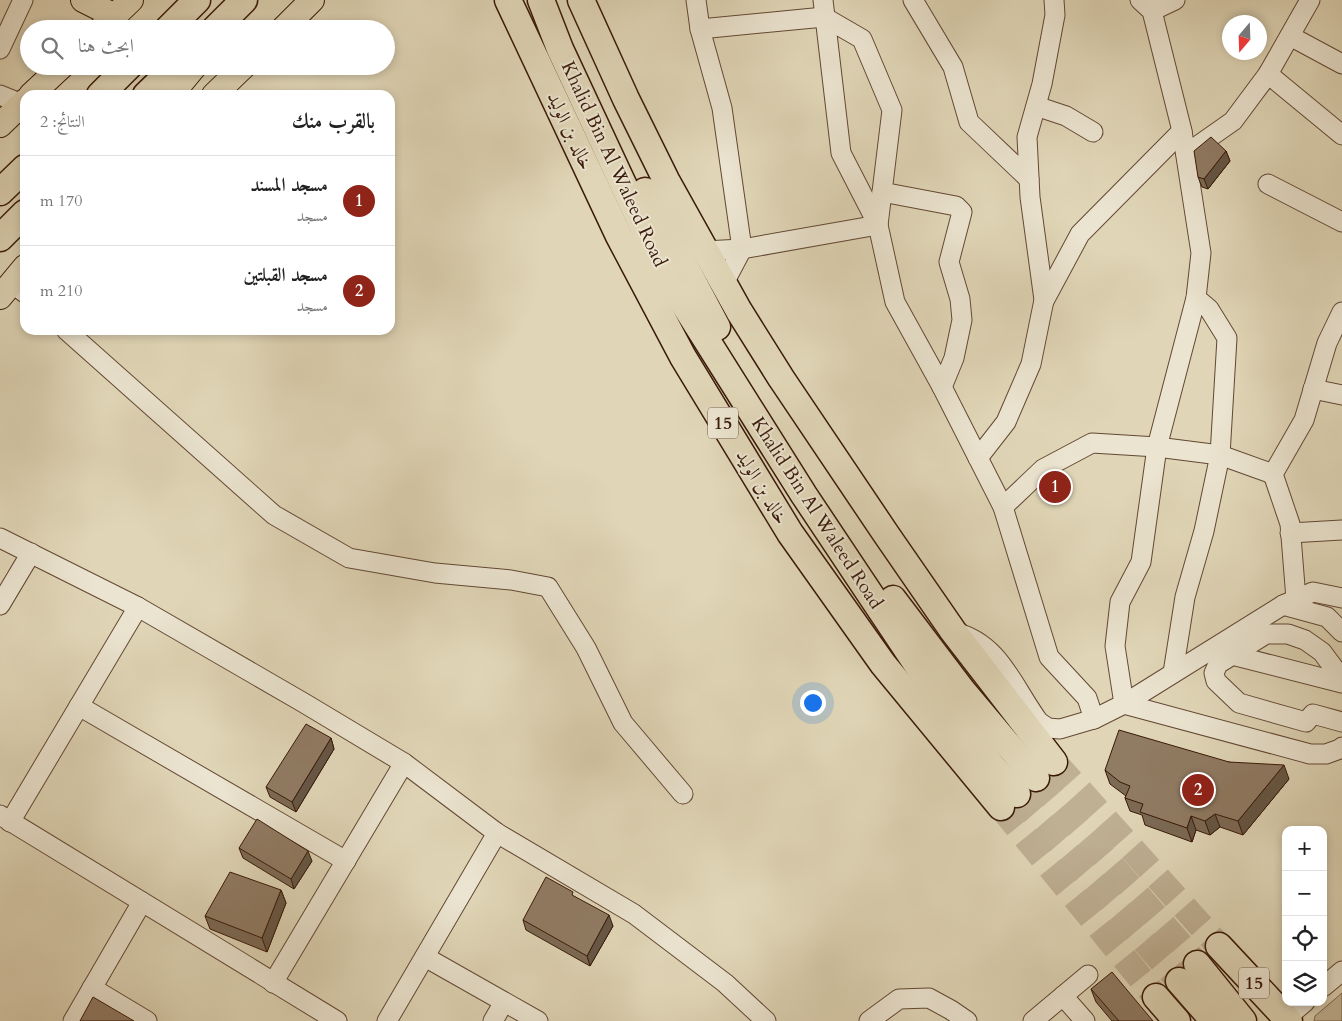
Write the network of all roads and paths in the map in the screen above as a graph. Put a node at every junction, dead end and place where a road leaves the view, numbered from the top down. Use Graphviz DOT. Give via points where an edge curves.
graph roads {
  1 [pos="23,0"];
  2 [pos="82,0"];
  3 [pos="197,0"];
  4 [pos="244,0"];
  5 [pos="252,0"];
  6 [pos="312,0"];
  7 [pos="508,0"];
  8 [pos="541,0"];
  9 [pos="556,0"];
  10 [pos="696,0"];
  11 [pos="912,0"];
  12 [pos="1054,0"];
  13 [pos="1175,0"];
  14 [pos="1310,0"];
  15 [pos="585,3"];
  16 [pos="1148,4"];
  17 [pos="824,8"];
  18 [pos="116,15"];
  19 [pos="177,20"];
  20 [pos="224,20"];
  21 [pos="235,20"];
  22 [pos="292,20"];
  23 [pos="700,29"];
  24 [pos="1290,36"];
  25 [pos="567,46"];
  26 [pos="0,49"];
  27 [pos="1342,64"];
  28 [pos="1268,74"];
  29 [pos="52,75"];
  30 [pos="121,75"];
  31 [pos="167,75"];
  32 [pos="188,75"];
  33 [pos="235,75"];
  34 [pos="37,90"];
  35 [pos="105,90"];
  36 [pos="151,90"];
  37 [pos="175,90"];
  38 [pos="219,90"];
  39 [pos="0,95"];
  40 [pos="20,99"];
  41 [pos="20,106"];
  42 [pos="1036,106"];
  43 [pos="0,125"];
  44 [pos="1182,131"];
  45 [pos="1093,132"];
  46 [pos="1342,135"];
  47 [pos="1186,154"];
  48 [pos="20,173"];
  49 [pos="1029,178"];
  50 [pos="1268,184"];
  51 [pos="0,192"];
  52 [pos="882,192"];
  53 [pos="20,218"];
  54 [pos="1342,222"];
  55 [pos="878,225"];
  56 [pos="0,238"];
  57 [pos="742,249"];
  58 [pos="704,251"];
  59 [pos="724,283"];
  60 [pos="18,285"];
  61 [pos="1196,298"];
  62 [pos="1044,300"];
  63 [pos="0,303"];
  64 [pos="1342,312"];
  65 [pos="72,335"];
  66 [pos="942,388"];
  67 [pos="1313,389"];
  68 [pos="1342,395"];
  69 [pos="1157,447"];
  70 [pos="1220,455"];
  71 [pos="978,458"];
  72 [pos="1273,474"];
  73 [pos="1003,507"];
  74 [pos="1342,530"];
  75 [pos="1290,533"];
  76 [pos="0,538"];
  77 [pos="31,553"];
  78 [pos="1342,598"];
  79 [pos="1289,602"];
  80 [pos="0,605"];
  81 [pos="138,607"];
  82 [pos="953,631"];
  83 [pos="1342,632"];
  84 [pos="1225,660"];
  85 [pos="1173,673"];
  86 [pos="1342,679"];
  87 [pos="1342,683"];
  88 [pos="1152,686"];
  89 [pos="1124,704"];
  90 [pos="79,706"];
  91 [pos="1094,719"];
  92 [pos="1342,722"];
  93 [pos="1342,746"];
  94 [pos="404,763"];
  95 [pos="683,794"];
  96 [pos="1009,800"];
  97 [pos="5,819"];
  98 [pos="497,833"];
  99 [pos="346,861"];
  100 [pos="142,902"];
  101 [pos="1219,946"];
  102 [pos="425,957"];
  103 [pos="1342,971"];
  104 [pos="1088,975"];
  105 [pos="273,982"];
  106 [pos="1327,984"];
  107 [pos="92,988"];
  108 [pos="1063,996"];
  109 [pos="1156,998"];
  110 [pos="504,1002"];
  111 [pos="1293,1014"];
  112 [pos="73,1021"];
  113 [pos="147,1021"];
  114 [pos="337,1021"];
  115 [pos="387,1021"];
  116 [pos="493,1021"];
  117 [pos="538,1021"];
  118 [pos="766,1021"];
  119 [pos="869,1021"];
  120 [pos="966,1021"];
  121 [pos="1033,1021"];
  122 [pos="1085,1021"];
  123 [pos="1177,1021"];
  124 [pos="1214,1021"];
  125 [pos="1243,1021"];
  1 -- 26 [label="street"];
  2 -- 18 [label="main road"];
  3 -- 19 [label="highway"];
  4 -- 20 [label="highway"];
  5 -- 21 [label="main road"];
  6 -- 22 [label="main road"];
  7 -- 96 [label="highway, خالد بن الوليد / 15" via="619,236 683,357 785,524 883,664"];
  8 -- 25 [label="highway, Khalid Bin Al Waleed Road"];
  9 -- 25 [label="highway, Khalid Bin Al Waleed Road"];
  10 -- 23 [label="street"];
  11 -- 49 [label="street" via="953,67 969,122"];
  12 -- 42 [label="street" via="1055,15"];
  13 -- 16 [label="street"];
  14 -- 24 [label="street"];
  15 -- 58 [label="highway" via="626,99"];
  16 -- 44 [label="street"];
  17 -- 23 [label="street"];
  17 -- 52 [label="street" via="862,39 892,110"];
  17 -- 55 [label="street" via="841,153"];
  23 -- 57 [label="street" via="722,108"];
  24 -- 27 [label="street"];
  24 -- 28 [label="street"];
  25 -- 82 [label="highway, Khalid Bin Al Waleed Road" via="716,326 847,532 962,690 1045,770"];
  25 -- 96 [label="highway, Khalid Bin Al Waleed Road" via="665,274 804,495 918,666 992,766"];
  28 -- 46 [label="street"];
  28 -- 47 [label="street" via="1233,121"];
  29 -- 34 [label="main road"];
  30 -- 35 [label="highway"];
  31 -- 36 [label="highway"];
  32 -- 37 [label="main road"];
  33 -- 38 [label="main road"];
  39 -- 40 [label="street"];
  41 -- 43 [label="main road"];
  42 -- 45 [label="street" via="1066,116"];
  42 -- 49 [label="street" via="1027,137"];
  44 -- 47 [label="street"];
  44 -- 62 [label="street" via="1080,234"];
  47 -- 61 [label="street" via="1201,253"];
  48 -- 51 [label="highway"];
  49 -- 62 [label="street"];
  50 -- 54 [label="street"];
  52 -- 55 [label="street"];
  52 -- 66 [label="street" via="956,206 962,212 949,262 960,298 962,320 954,358"];
  53 -- 56 [label="highway"];
  55 -- 57 [label="street"];
  55 -- 66 [label="street" via="895,302"];
  57 -- 58 [label="street"];
  57 -- 59 [label="street"];
  58 -- 59 [label="highway"];
  59 -- 82 [label="highway" via="781,378"];
  60 -- 63 [label="main road"];
  61 -- 69 [label="street"];
  61 -- 70 [label="street" via="1209,309 1227,338"];
  62 -- 71 [label="street" via="1031,364 1006,422"];
  64 -- 67 [label="street" via="1327,343"];
  65 -- 95 [label="street" via="274,515 349,558 548,587 586,648 623,723"];
  66 -- 71 [label="street"];
  67 -- 68 [label="street"];
  67 -- 72 [label="street" via="1304,420"];
  69 -- 70 [label="street"];
  69 -- 73 [label="street" via="1092,443 1044,469"];
  69 -- 89 [label="street" via="1141,562 1120,602 1115,646"];
  70 -- 72 [label="street"];
  70 -- 85 [label="street" via="1204,531 1185,597"];
  71 -- 73 [label="street"];
  72 -- 75 [label="street"];
  73 -- 91 [label="street" via="1049,657 1087,698"];
  74 -- 75 [label="street"];
  75 -- 79 [label="street"];
  76 -- 77 [label="street"];
  77 -- 80 [label="street"];
  77 -- 81 [label="street"];
  78 -- 79 [label="street" via="1313,592"];
  79 -- 83 [label="street" via="1327,617"];
  79 -- 85 [label="street"];
  81 -- 90 [label="street"];
  81 -- 94 [label="street"];
  82 -- 91 [label="street" via="979,641 993,653 1043,725 1060,729"];
  84 -- 86 [label="street" via="1266,634 1288,634 1306,640 1322,652"];
  84 -- 87 [label="street"];
  84 -- 88 [label="street" via="1187,678"];
  84 -- 92 [label="street" via="1214,673 1216,682 1239,703 1306,722 1313,714"];
  85 -- 88 [label="street"];
  88 -- 89 [label="street"];
  89 -- 91 [label="street"];
  89 -- 93 [label="street" via="1310,754 1326,754"];
  90 -- 97 [label="street"];
  90 -- 99 [label="street"];
  94 -- 98 [label="street"];
  94 -- 99 [label="street"];
  97 -- 100 [label="street"];
  98 -- 102 [label="street"];
  98 -- 118 [label="street" via="634,914 725,983"];
  99 -- 105 [label="street"];
  100 -- 105 [label="street"];
  100 -- 107 [label="street"];
  101 -- 111 [label="highway, 15"];
  102 -- 110 [label="street"];
  102 -- 115 [label="street"];
  103 -- 106 [label="street"];
  104 -- 108 [label="street"];
  105 -- 114 [label="street"];
  107 -- 112 [label="street"];
  107 -- 113 [label="street"];
  108 -- 121 [label="street"];
  108 -- 122 [label="street"];
  109 -- 123 [label="highway"];
  110 -- 116 [label="street"];
  110 -- 117 [label="street"];
  119 -- 120 [label="street" via="899,999 929,998"];
  124 -- 125 [label="highway" via="1188,973"];
}
